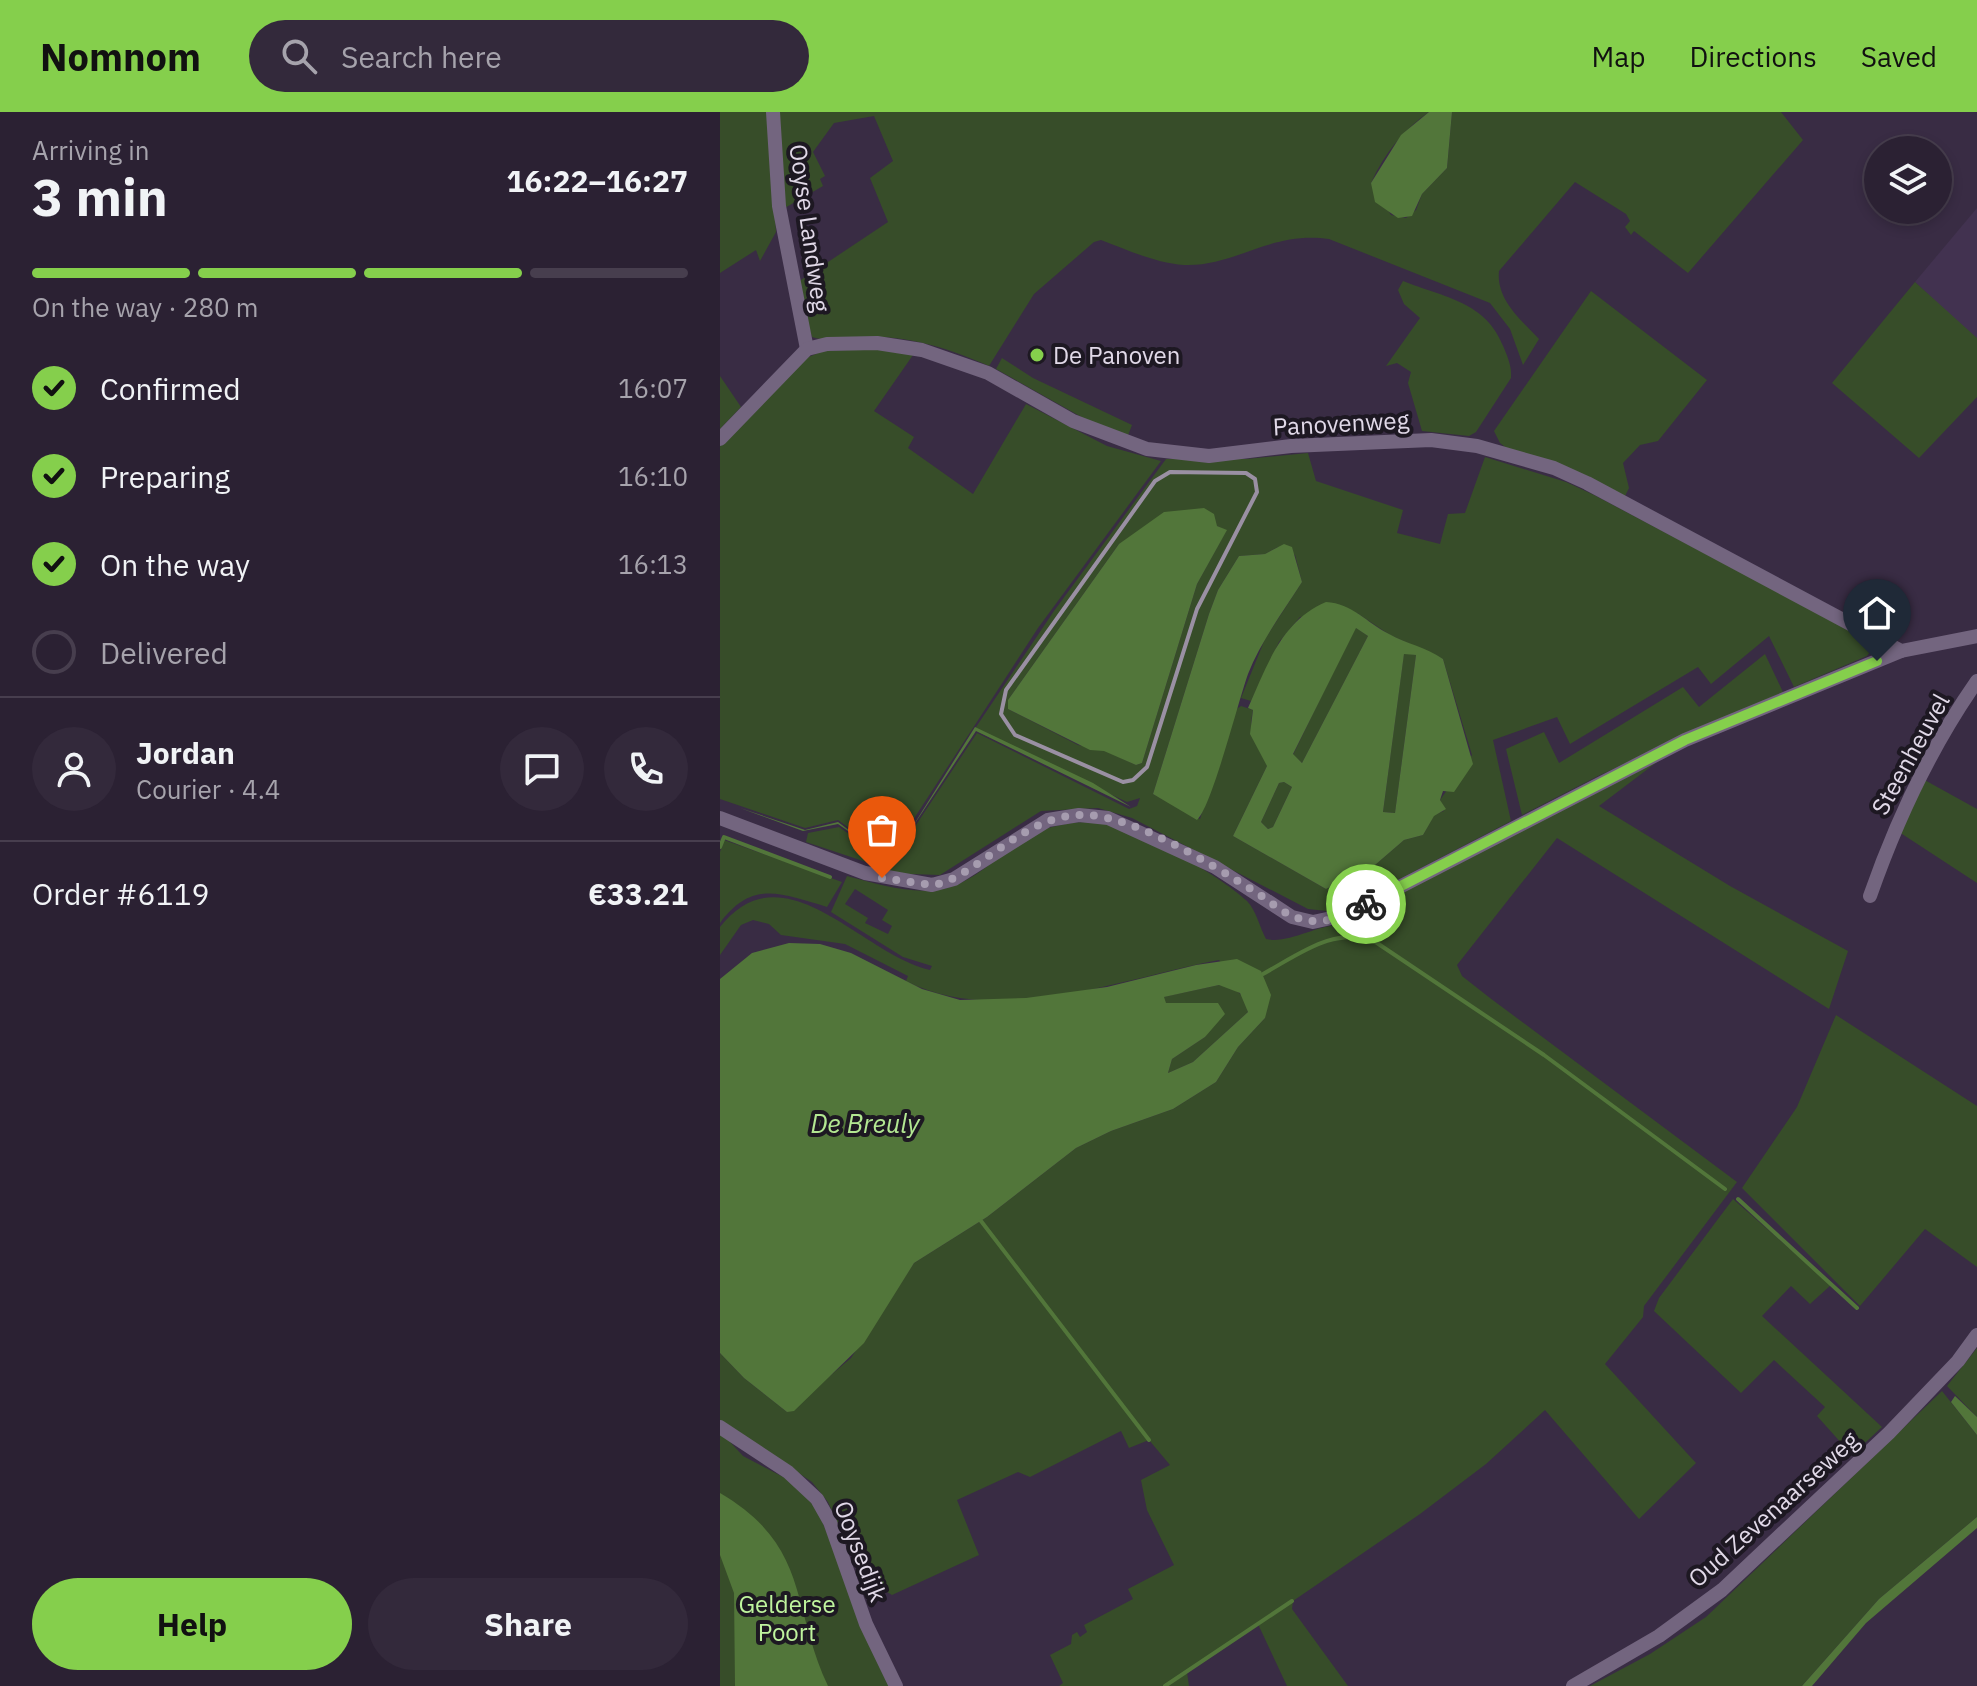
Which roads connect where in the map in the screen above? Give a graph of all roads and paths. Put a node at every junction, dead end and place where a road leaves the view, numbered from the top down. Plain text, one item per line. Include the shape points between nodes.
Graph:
1 (773, 112) edge
2 (807, 349) junction
3 (720, 439) edge
4 (1977, 636) edge
5 (1901, 651) junction
6 (1977, 681) edge
7 (720, 818) edge
8 (1870, 896) dead end
9 (1977, 1335) edge
10 (720, 1427) edge
11 (896, 1686) edge
12 (1573, 1686) edge

1 - 2 street, Ooyse Landweg via 779,206
2 - 3 street
2 - 5 street, Panovenweg via 877,343 922,350 988,373 1073,421 1147,449 1209,456 1291,446 1431,440 1515,455 1587,483
4 - 5 street
5 - 7 street via 1685,740 1327,921 1292,917 1215,867 1108,818 1048,820 954,879 932,885 865,873
6 - 8 street, Steenheuvel via 1919,774
9 - 12 street, Oud Zevenaarseweg via 1889,1433 1722,1590 1659,1636
10 - 11 street, Ooysedijk via 788,1472 817,1499

